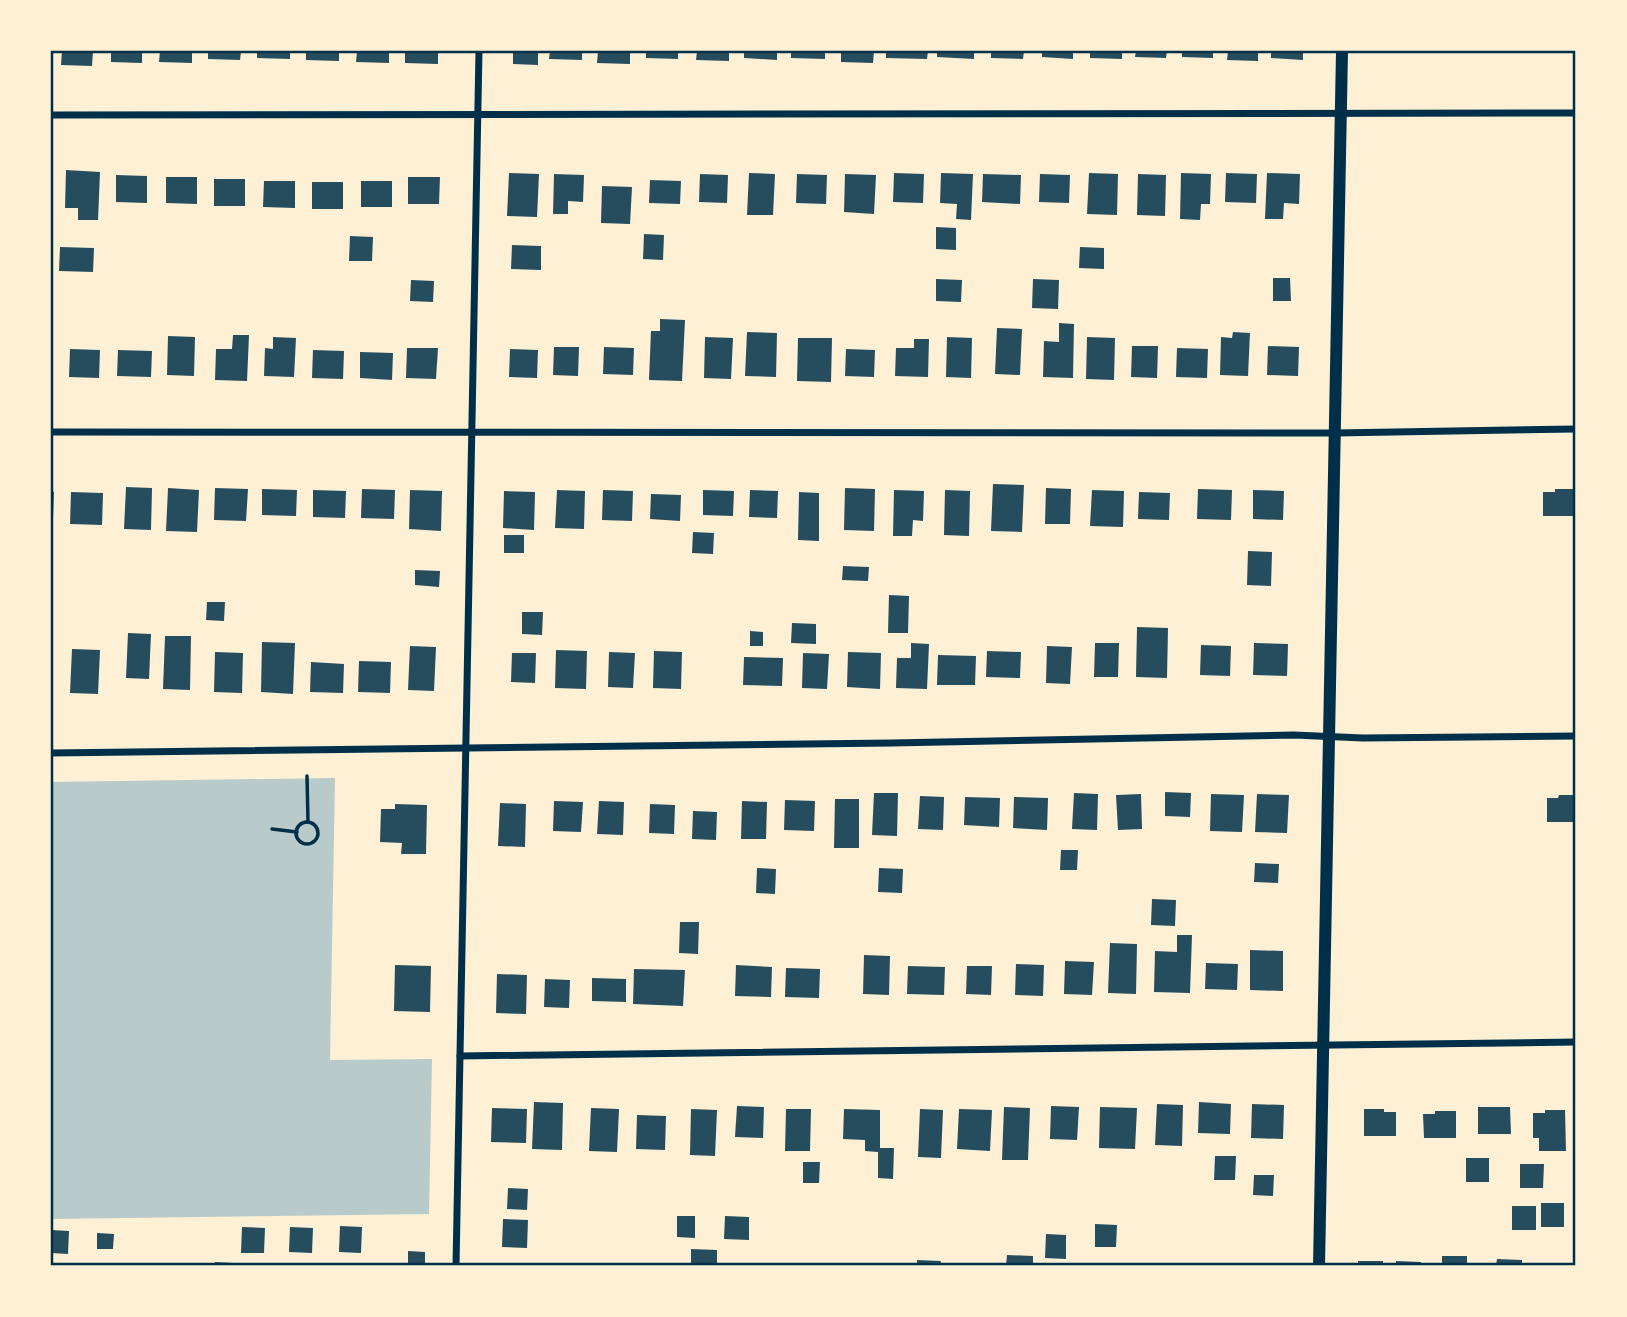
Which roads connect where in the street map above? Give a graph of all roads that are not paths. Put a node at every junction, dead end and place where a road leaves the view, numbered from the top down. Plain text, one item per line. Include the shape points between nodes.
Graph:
1 (479, 51) edge
2 (1342, 51) edge
3 (1576, 113) edge
4 (51, 115) edge
5 (478, 115) junction
6 (1341, 115) junction
7 (1576, 429) edge
8 (51, 432) edge
9 (471, 432) junction
10 (1335, 433) junction
11 (1576, 736) edge
12 (1331, 737) junction
13 (466, 747) junction
14 (51, 753) edge
15 (1576, 1042) edge
16 (1324, 1045) junction
17 (460, 1056) junction
18 (456, 1266) edge
19 (1320, 1266) edge

1 - 5 street
2 - 6 street
3 - 6 street
4 - 5 street
5 - 6 street
5 - 9 street
6 - 10 street
7 - 10 street
8 - 9 street
9 - 10 street
9 - 13 street
10 - 12 street
11 - 12 street
12 - 13 street
12 - 16 street
13 - 14 street
13 - 17 street
15 - 16 street
16 - 17 street
16 - 19 street
17 - 18 street

